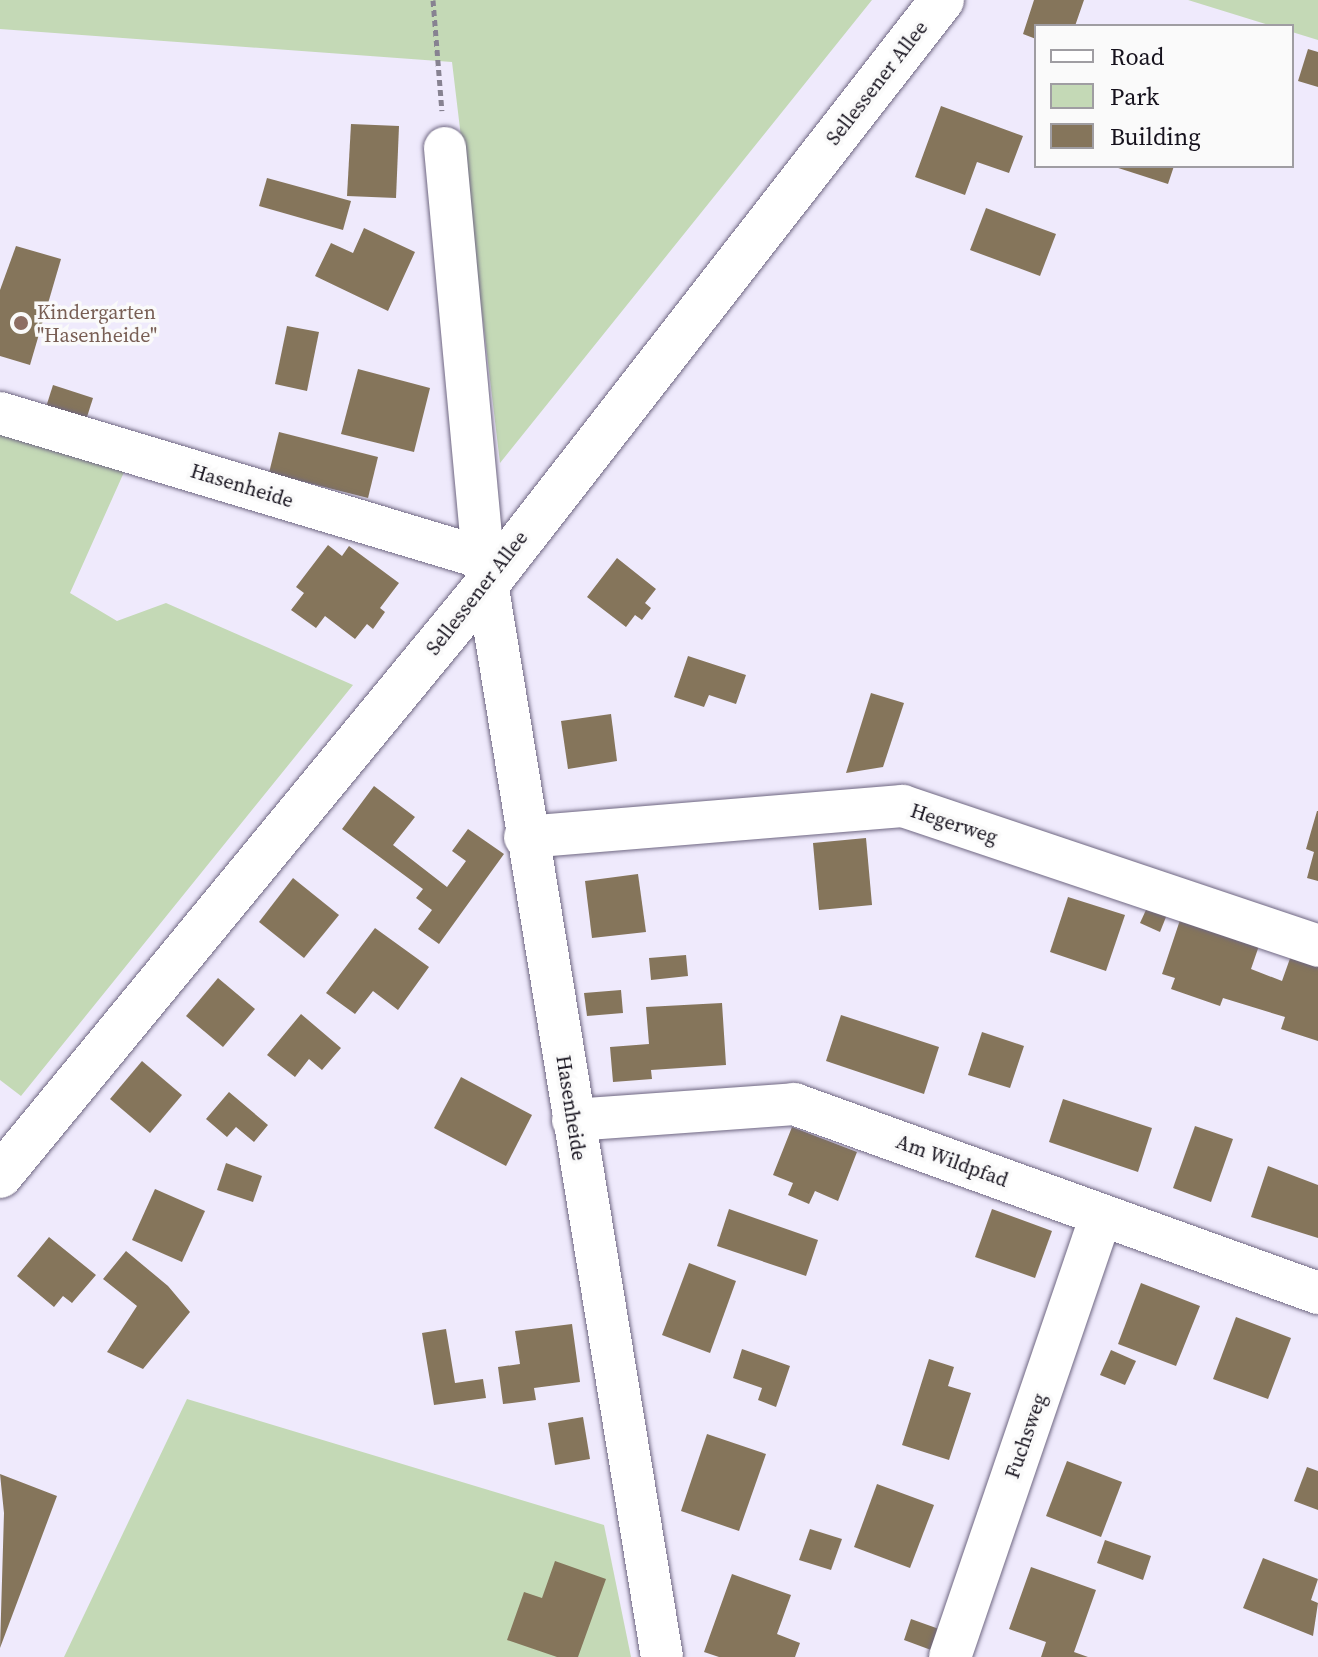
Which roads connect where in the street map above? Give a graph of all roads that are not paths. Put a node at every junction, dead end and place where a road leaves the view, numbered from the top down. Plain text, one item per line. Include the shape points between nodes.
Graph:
1 (942, 0) edge
2 (445, 148) road end
3 (0, 413) edge
4 (486, 571) junction
5 (525, 837) junction
6 (1318, 946) edge
7 (573, 1120) junction
8 (0, 1176) edge
9 (1101, 1215) junction
10 (1318, 1293) edge
11 (662, 1657) edge
12 (950, 1657) edge

1 - 4 main road, Sellessener Allee
2 - 4 street, Hasenheide
3 - 4 street, Hasenheide
4 - 5 street, Hasenheide
4 - 8 main road, Sellessener Allee
5 - 6 street, Hegerweg via 903,806
5 - 7 street, Hasenheide
7 - 9 street, Am Wildpfad via 794,1104
7 - 11 street, Hasenheide
9 - 10 street, Am Wildpfad
9 - 12 street, Fuchsweg

